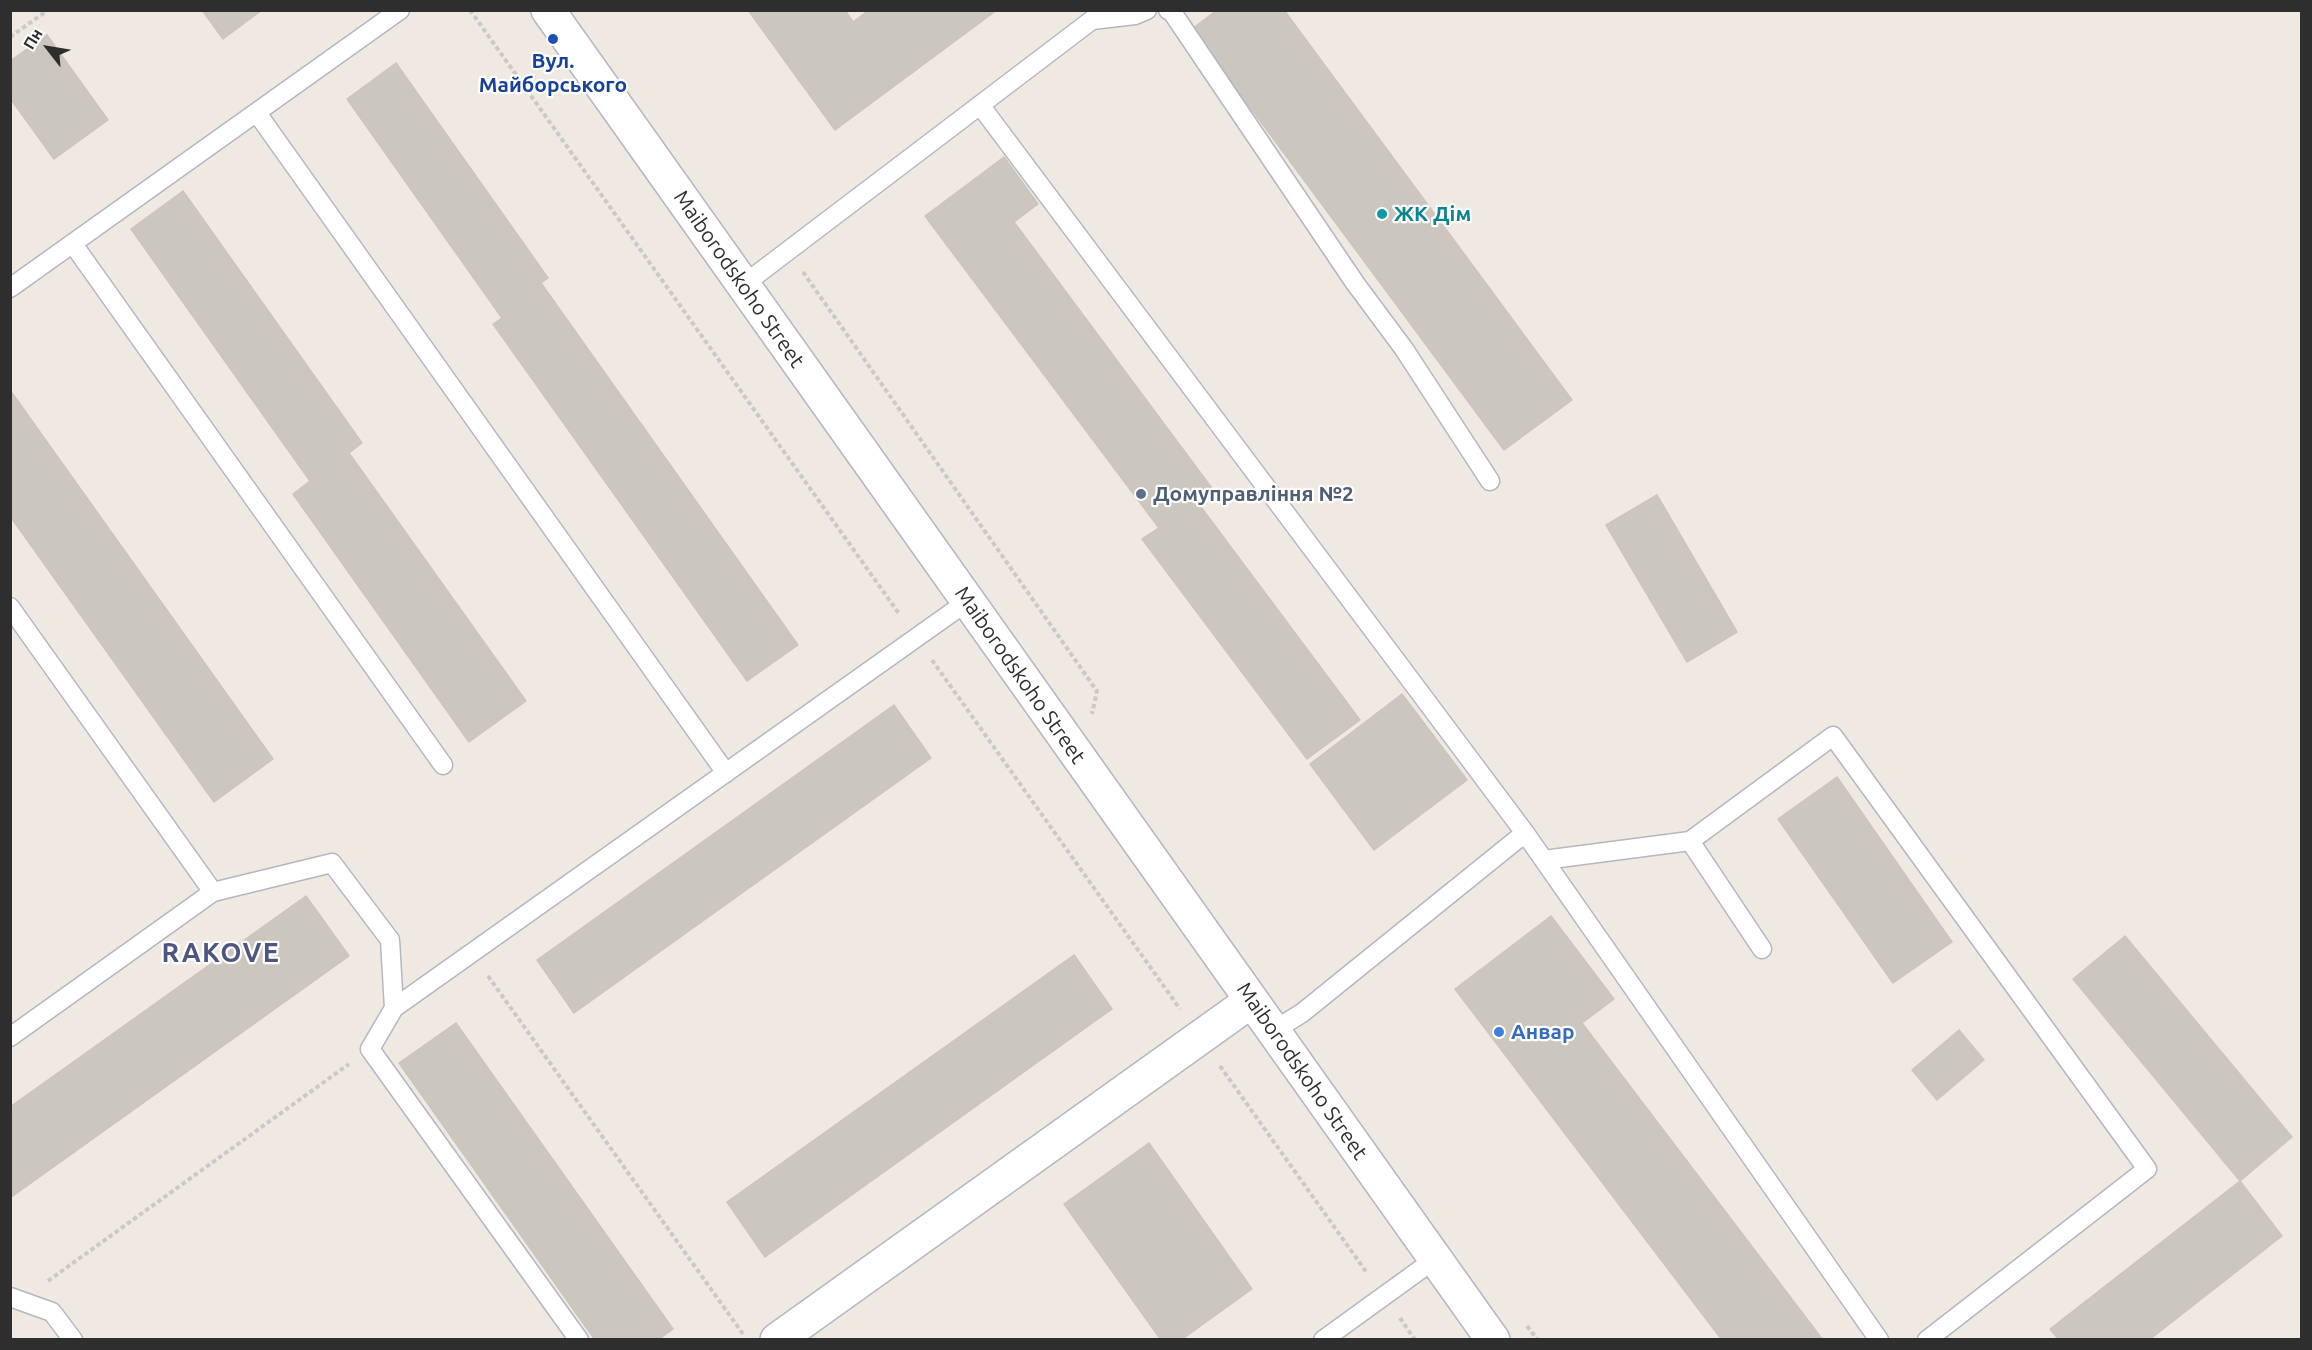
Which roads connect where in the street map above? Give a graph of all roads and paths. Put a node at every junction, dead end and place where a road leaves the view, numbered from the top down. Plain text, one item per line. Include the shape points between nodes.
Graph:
1 (48, 10) edge
2 (400, 10) edge
3 (470, 10) edge
4 (548, 10) edge
5 (1147, 10) edge
6 (1168, 10) edge
7 (10, 38) edge
8 (980, 105) junction
9 (257, 112) junction
10 (73, 244) junction
11 (788, 251) junction
12 (743, 285) junction
13 (10, 288) edge
14 (1490, 482) dead end
15 (968, 601) junction
16 (10, 607) edge
17 (916, 638) junction
18 (1089, 723) dead end
19 (443, 765) dead end
20 (726, 773) junction
21 (1525, 833) junction
22 (1690, 841) junction
23 (1544, 860) junction
24 (213, 892) junction
25 (1762, 949) dead end
26 (472, 953) junction
27 (1251, 1001) junction
28 (394, 1008) junction
29 (1273, 1031) junction
30 (10, 1036) edge
31 (1200, 1038) junction
32 (370, 1049) junction
33 (1435, 1259) junction
34 (1384, 1296) junction
35 (16, 1299) edge
36 (1523, 1320) dead end
37 (73, 1340) edge
38 (579, 1340) edge
39 (747, 1340) edge
40 (777, 1340) edge
41 (1323, 1340) edge
42 (1415, 1340) edge
43 (1492, 1340) edge
44 (1538, 1340) edge
45 (1879, 1340) edge
46 (1927, 1340) edge

1 - 7 path
2 - 9 lane
3 - 17 path
4 - 12 street, Maiborodskoho Street
5 - 8 lane via 1092,20
6 - 14 lane via 1404,349
8 - 11 lane
8 - 21 lane
9 - 10 lane
9 - 20 lane
10 - 13 lane
10 - 19 lane
11 - 12 lane
11 - 18 path via 1097,691
12 - 15 street, Maiborodskoho Street
15 - 17 lane
15 - 27 street, Maiborodskoho Street
16 - 24 lane
17 - 20 lane
17 - 31 path
20 - 26 lane
21 - 23 lane
21 - 29 lane via 1302,1013
22 - 23 lane
22 - 25 lane
22 - 46 lane via 1833,736 2147,1169
23 - 45 lane
24 - 28 lane via 332,863 390,940
24 - 30 lane
26 - 28 lane
26 - 39 path
27 - 29 street, Maiborodskoho Street
27 - 31 street
28 - 32 lane
29 - 33 street, Maiborodskoho Street
31 - 34 path
31 - 40 street
32 - 35 path
32 - 38 lane
33 - 34 lane
33 - 43 street, Maiborodskoho Street
34 - 41 lane
34 - 42 path
35 - 37 lane via 52,1312
36 - 44 path

